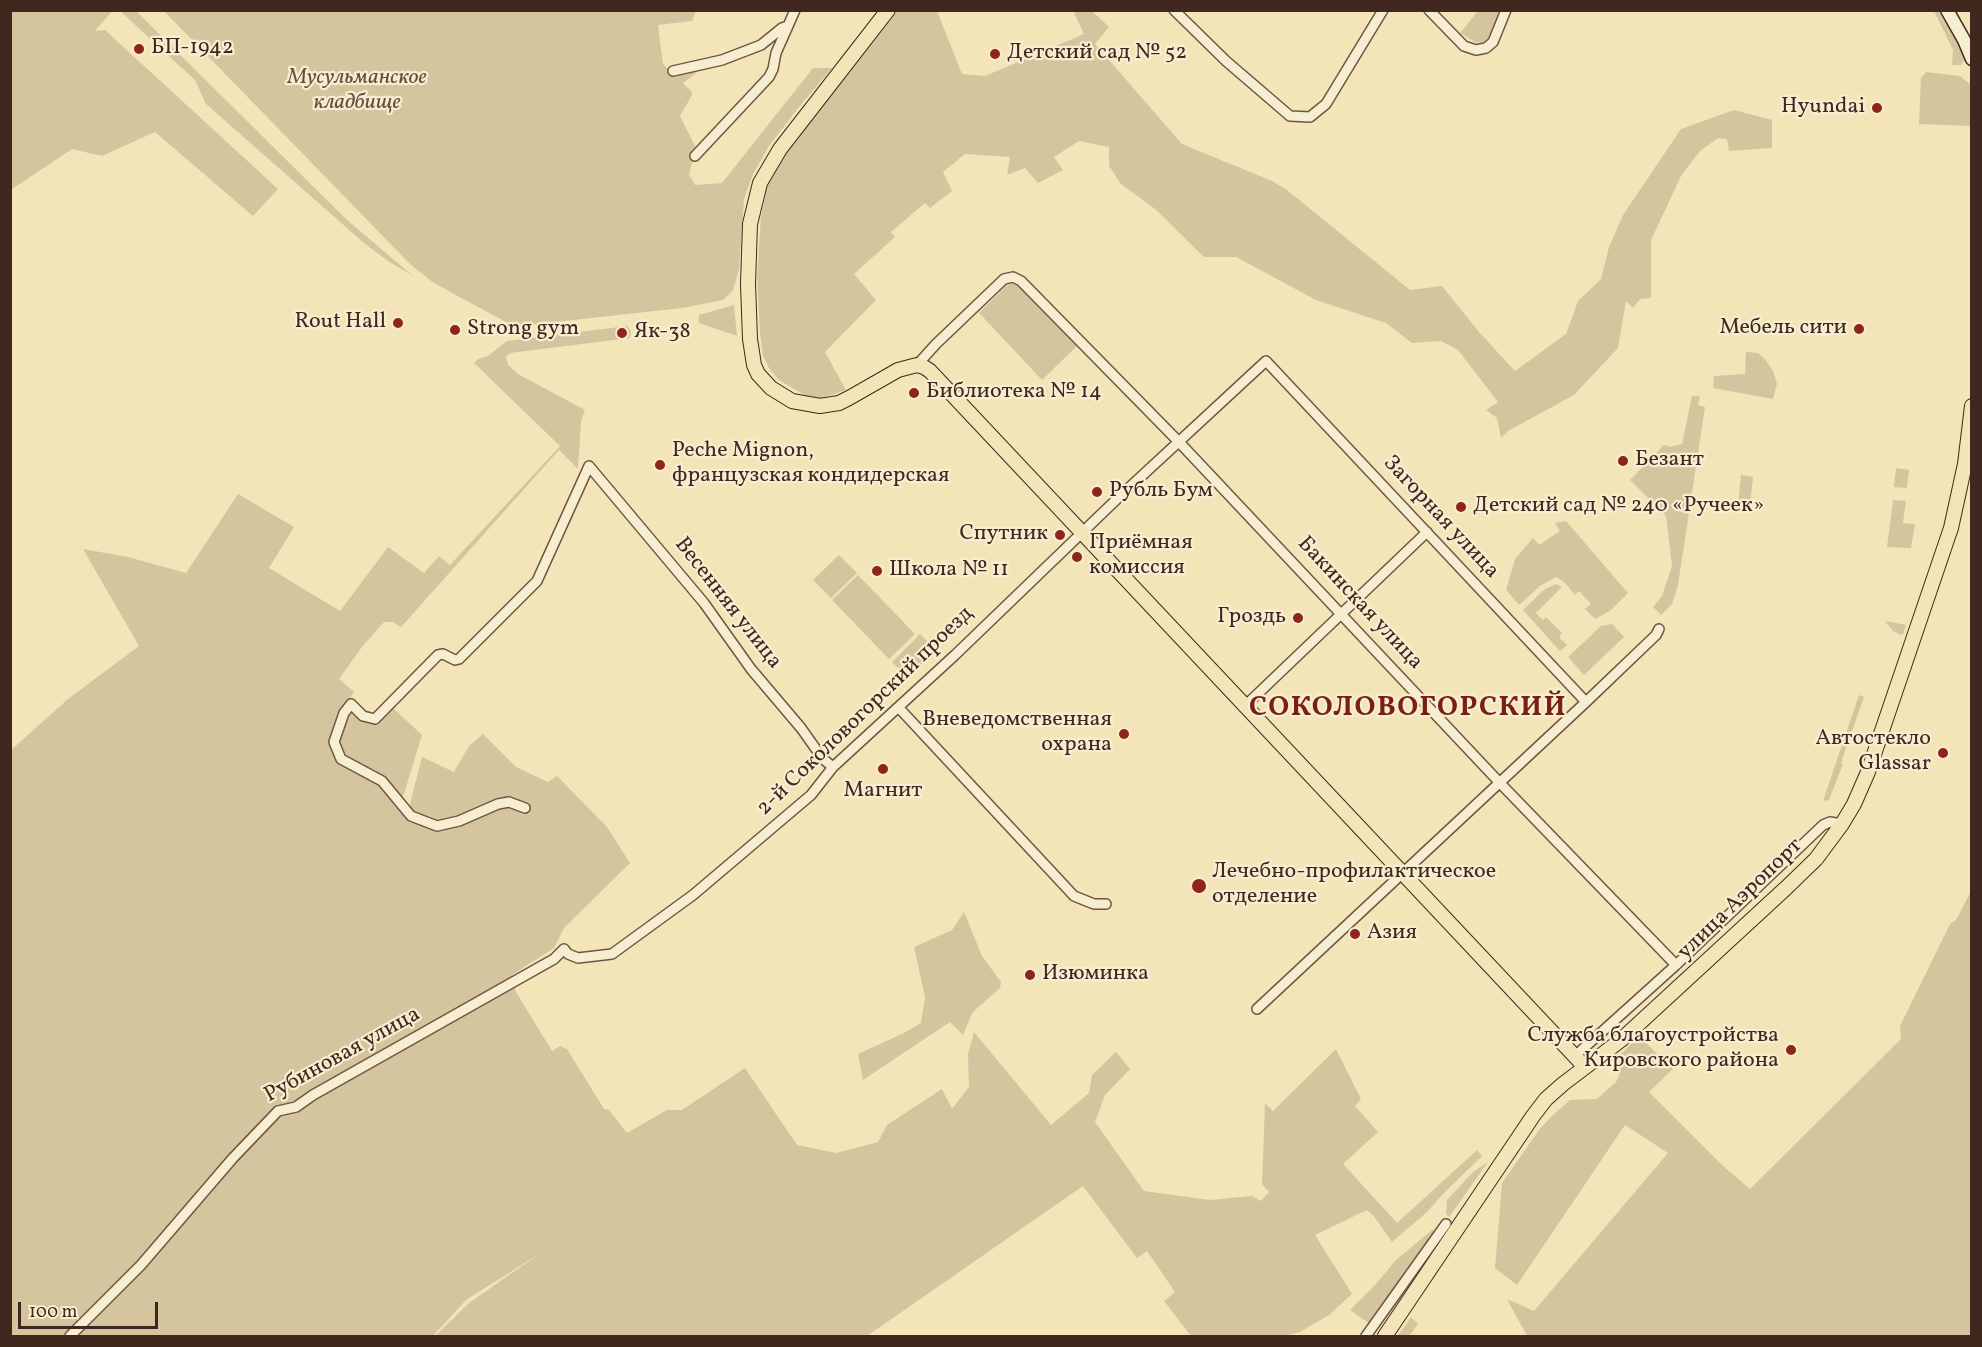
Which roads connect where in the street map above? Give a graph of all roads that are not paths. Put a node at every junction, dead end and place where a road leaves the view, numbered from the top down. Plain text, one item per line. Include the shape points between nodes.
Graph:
1 (795, 10) edge
2 (888, 10) edge
3 (1174, 10) edge
4 (1383, 10) edge
5 (1429, 10) edge
6 (1506, 10) edge
7 (1947, 10) edge
8 (788, 26) junction
9 (1971, 59) edge
10 (673, 71) dead end
11 (695, 156) dead end
12 (1266, 361) joint
13 (920, 366) junction
14 (1971, 406) edge
15 (1179, 442) junction
16 (1427, 532) junction
17 (1082, 533) junction
18 (1341, 614) junction
19 (1659, 629) dead end
20 (1586, 702) junction
21 (1246, 705) junction
22 (899, 708) junction
23 (833, 767) junction
24 (1499, 782) junction
25 (525, 808) dead end
26 (1842, 824) junction
27 (1403, 874) junction
28 (1106, 904) dead end
29 (564, 949) joint
30 (1676, 965) junction
31 (1257, 1009) dead end
32 (1575, 1056) junction
33 (1585, 1067) junction
34 (1446, 1224) dead end
35 (70, 1336) edge
36 (1366, 1336) edge
37 (1385, 1336) edge

1 - 8 street
2 - 13 main road via 780,148 759,183 750,224 750,339 754,365 771,388 792,401 819,406 839,403 898,370
3 - 4 street via 1290,116 1310,117 1326,104
5 - 6 street via 1464,46 1476,50 1493,42
7 - 9 main road
8 - 10 street via 761,45 722,60
8 - 11 street via 769,77
12 - 15 street, 2-й Соколовогорский проезд
12 - 16 street, Загорная улица
13 - 15 street, Бакинская улица via 936,344 1004,279 1013,277
13 - 17 main road via 930,370
14 - 26 main road, улица Аэропорт via 1965,464 1951,528 1868,772
15 - 17 street, 2-й Соколовогорский проезд
15 - 18 street, Бакинская улица
16 - 18 street
16 - 20 street, Загорная улица
17 - 21 main road
17 - 22 street, 2-й Соколовогорский проезд
18 - 21 street
18 - 24 street, Бакинская улица
19 - 20 street
20 - 24 street
21 - 27 main road
22 - 23 street, 2-й Соколовогорский проезд
22 - 28 street via 1074,896
23 - 25 street, Весенняя улица via 751,669 704,603 588,466 537,581 459,658 438,655 375,719 363,716 351,704 344,712 334,742 341,759 382,781 411,816 437,826 498,804 509,802
23 - 29 street, 2-й Соколовогорский проезд via 811,795 775,827 693,895 612,954 578,958
24 - 27 street
24 - 30 street, Бакинская улица
26 - 30 street via 1823,825
26 - 33 main road, улица Аэропорт via 1816,859 1786,888 1621,1040
27 - 31 street
27 - 32 main road
29 - 35 street, Рубиновая улица via 296,1107 278,1111 141,1265
30 - 32 street
32 - 33 main road
33 - 37 main road, улица Аэропорт via 1546,1099 1533,1116
34 - 36 street

